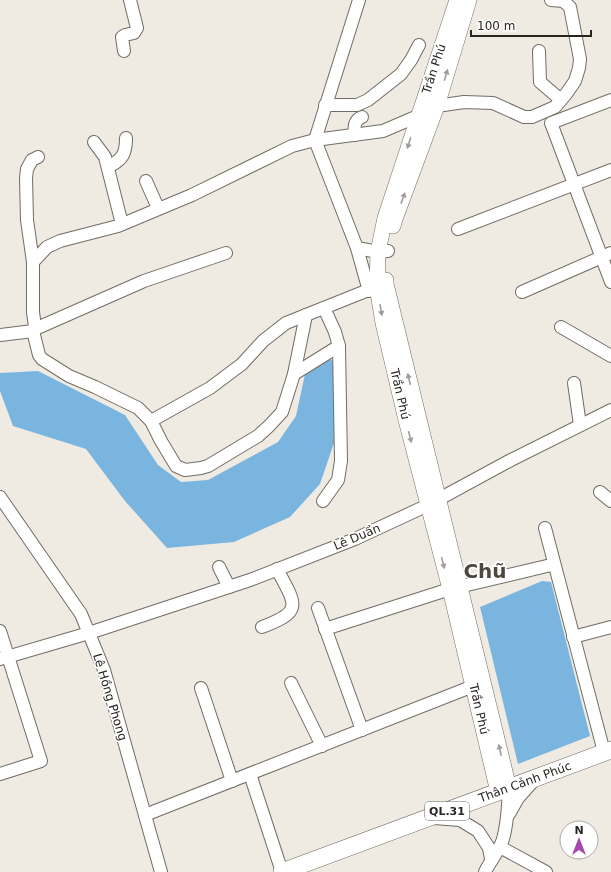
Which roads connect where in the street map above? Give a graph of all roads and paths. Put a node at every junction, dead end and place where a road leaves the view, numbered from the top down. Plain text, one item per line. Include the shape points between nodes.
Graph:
1 (130, 0) edge
2 (359, 0) edge
3 (457, 0) edge
4 (469, 0) edge
5 (551, 0) edge
6 (558, 0) edge
7 (419, 45) dead end
8 (124, 51) dead end
9 (539, 51) dead end
10 (561, 100) junction
11 (611, 100) edge
12 (326, 105) junction
13 (437, 106) junction
14 (418, 116) junction
15 (362, 117) dead end
16 (355, 135) junction
17 (126, 138) dead end
18 (314, 140) junction
19 (94, 142) dead end
20 (38, 157) dead end
21 (110, 166) junction
22 (611, 170) edge
23 (146, 181) dead end
24 (574, 184) junction
25 (158, 208) junction
26 (122, 224) junction
27 (458, 229) dead end
28 (357, 248) junction
29 (383, 252) junction
30 (226, 253) dead end
31 (606, 255) edge
32 (33, 262) junction
33 (611, 282) edge
34 (377, 287) junction
35 (522, 292) dead end
36 (324, 308) junction
37 (306, 315) junction
38 (561, 327) dead end
39 (34, 330) junction
40 (0, 335) edge
41 (339, 346) junction
42 (611, 356) edge
43 (294, 374) junction
44 (574, 383) dead end
45 (611, 410) edge
46 (151, 421) junction
47 (580, 426) junction
48 (600, 492) dead end
49 (0, 498) edge
50 (324, 501) dead end
51 (611, 501) edge
52 (433, 503) junction
53 (545, 528) dead end
54 (551, 565) dead end
55 (219, 567) dead end
56 (277, 569) junction
57 (229, 587) junction
58 (455, 588) junction
59 (318, 608) dead end
60 (262, 627) dead end
61 (611, 627) edge
62 (325, 629) junction
63 (0, 631) edge
64 (89, 633) junction
65 (573, 637) junction
66 (4, 657) edge
67 (291, 683) dead end
68 (479, 684) junction
69 (201, 688) dead end
70 (362, 730) junction
71 (322, 746) junction
72 (608, 751) edge
73 (0, 774) edge
74 (250, 774) junction
75 (537, 777) junction
76 (232, 781) junction
77 (504, 790) junction
78 (145, 815) junction
79 (507, 816) junction
80 (428, 818) junction
81 (500, 847) junction
82 (492, 859) junction
83 (160, 872) edge
84 (282, 872) edge
85 (485, 872) edge
86 (546, 872) edge

1 - 8 street via 137,28 134,33 122,37
2 - 12 street
3 - 14 main road, Trần Phú
13 -> 4 main road, Trần Phú
5 - 6 street
6 - 10 street via 570,7 580,59 575,81
7 - 12 street via 401,74 368,100 357,105
9 - 10 street via 540,82
10 - 13 street via 555,107 532,117 521,116 493,103 464,102
11 - 24 street via 551,123
12 - 18 street
29 -> 13 main road, Trần Phú
14 - 16 street via 383,131
14 -> 29 main road, Trần Phú via 384,218
15 - 16 street via 354,124
16 - 18 street
17 - 21 street via 122,157
18 - 25 street via 292,146 198,192
18 - 28 street, Trần Phú
19 - 21 street
20 - 32 street via 32,160 26,178 27,220
21 - 26 street
22 - 24 street
23 - 25 street
24 - 27 street
24 - 31 street
25 - 26 street
26 - 32 street via 60,241 47,247
28 - 29 street
28 - 34 street, Trần Phú
29 - 34 main road, Trần Phú
30 - 39 street via 144,281
31 - 33 street
31 - 35 street
32 - 39 street
34 - 36 street
34 - 52 main road, Trần Phú via 383,323
36 - 37 street
36 - 41 street
37 - 43 street
37 - 46 street via 286,323 272,333 242,364 210,388
38 - 42 street
39 - 40 street
39 - 46 street via 39,355 46,362 69,376 138,408
41 - 43 street
41 - 50 street via 341,468 335,485
43 - 46 street via 282,412 269,426 247,443 208,466 186,470 176,466
44 - 47 street
45 - 47 street, Lê Duẩn
47 - 52 street, Lê Duẩn
48 - 51 street
49 - 64 street, Lê Hồng Phong via 81,614
52 - 56 street, Lê Duẩn via 355,539
52 - 58 main road, Trần Phú
53 - 65 street
54 - 58 street
55 - 57 street
56 - 57 street, Lê Duẩn
56 - 60 street via 293,604 283,618
57 - 64 street, Lê Duẩn
58 - 62 street
58 - 68 main road, Trần Phú
59 - 62 street
61 - 65 street
62 - 70 street
63 - 66 street
64 - 66 street, Lê Duẩn
64 - 78 street, Lê Hồng Phong via 104,670
65 - 72 street
66 - 73 street via 41,761
67 - 71 street
68 - 70 street
68 - 77 main road, Trần Phú
69 - 76 street
70 - 71 street
71 - 74 street
72 - 75 highway, Thân Cảnh Phúc / QL.31
74 - 76 street
74 - 84 street
75 - 77 highway, Thân Cảnh Phúc / QL.31
75 - 79 street via 518,798
76 - 78 street
77 - 79 street
77 - 80 highway, Thân Cảnh Phúc / QL.31
78 - 83 street, Lê Hồng Phong
79 - 81 street
80 - 82 street via 460,820 478,832 489,848
80 - 84 highway, Thân Cảnh Phúc / QL.31
81 - 82 street
81 - 86 street
82 - 85 street

